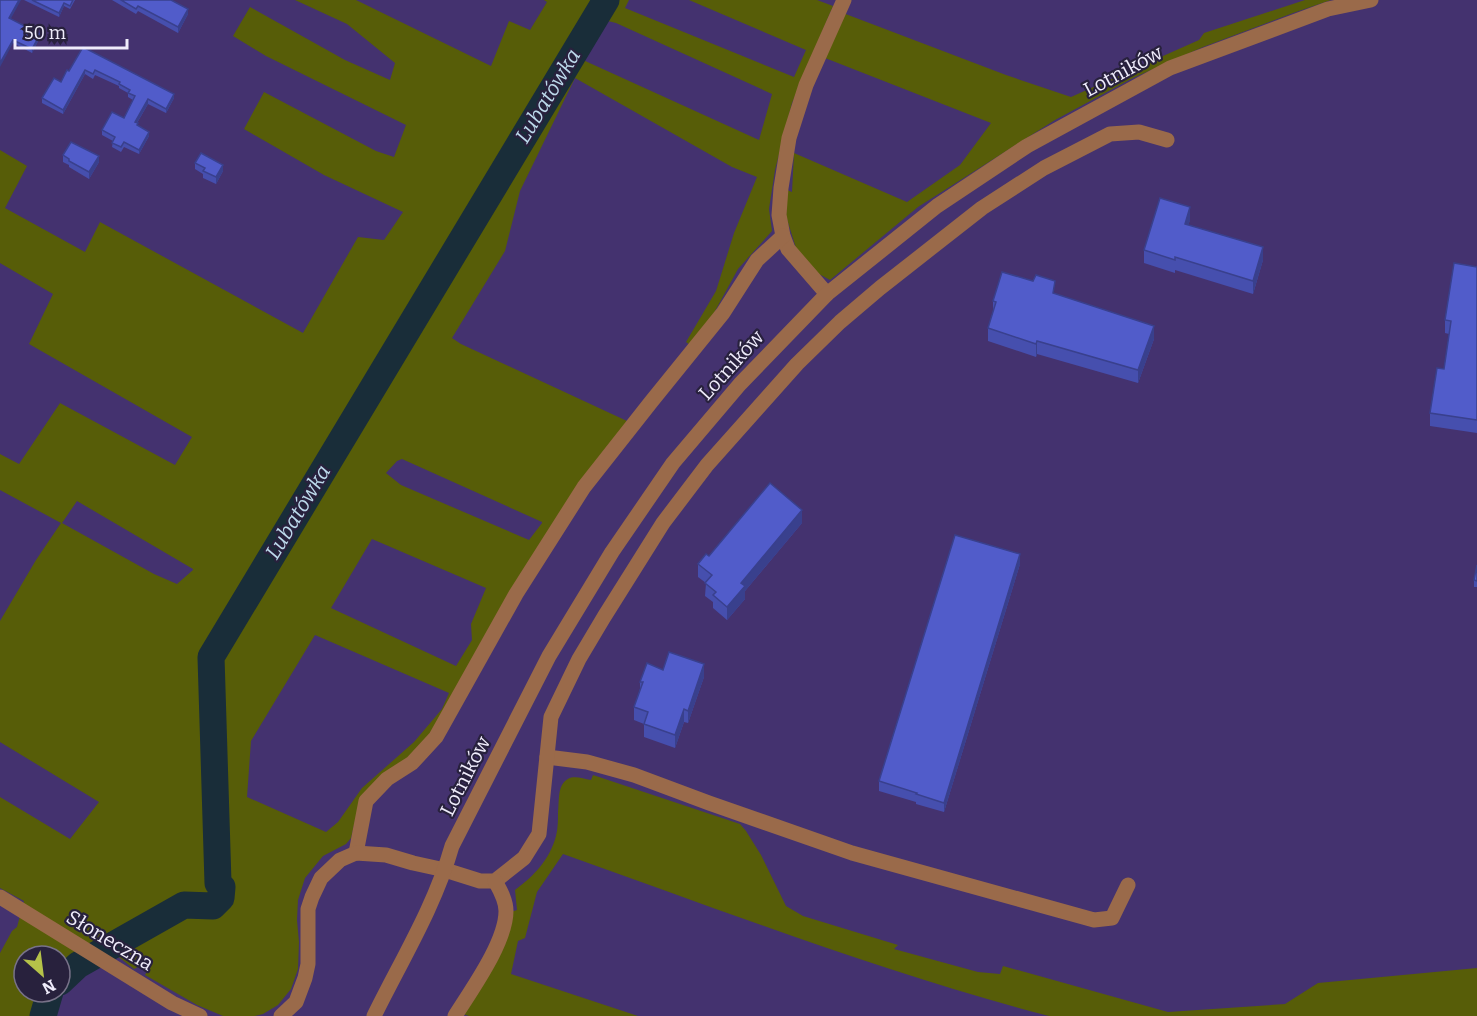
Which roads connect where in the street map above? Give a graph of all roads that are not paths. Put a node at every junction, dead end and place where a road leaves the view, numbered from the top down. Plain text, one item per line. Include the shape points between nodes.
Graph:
1 (844, 0) edge
2 (1371, 0) edge
3 (1167, 140) dead end
4 (783, 236) junction
5 (827, 294) junction
6 (547, 756) junction
7 (356, 853) junction
8 (445, 870) junction
9 (495, 881) junction
10 (1128, 885) dead end
11 (0, 897) edge
12 (200, 1016) edge
13 (281, 1016) edge
14 (374, 1016) edge
15 (455, 1016) edge

1 - 4 street via 806,85 789,138 779,215
2 - 5 street, Lotników via 1328,9 1170,68 1026,146 937,206
3 - 6 street via 1138,132 1110,134 1044,168 982,208 880,288 797,364 707,465 654,536 579,659 550,717
4 - 5 street via 788,249
4 - 7 street via 757,260 723,313 584,487 516,594 436,737 366,801
5 - 8 street, Lotników via 740,384 674,463 612,552 549,656 452,846
6 - 9 street via 539,834 524,858
6 - 10 street via 634,775 852,856 1094,920 1112,918
7 - 8 street via 386,855
7 - 13 street via 340,860 321,878 312,897 305,978 296,1002
8 - 9 street
8 - 14 street, Lotników
9 - 15 street via 504,898 505,925 498,945
11 - 12 street, Słoneczna via 172,1003

